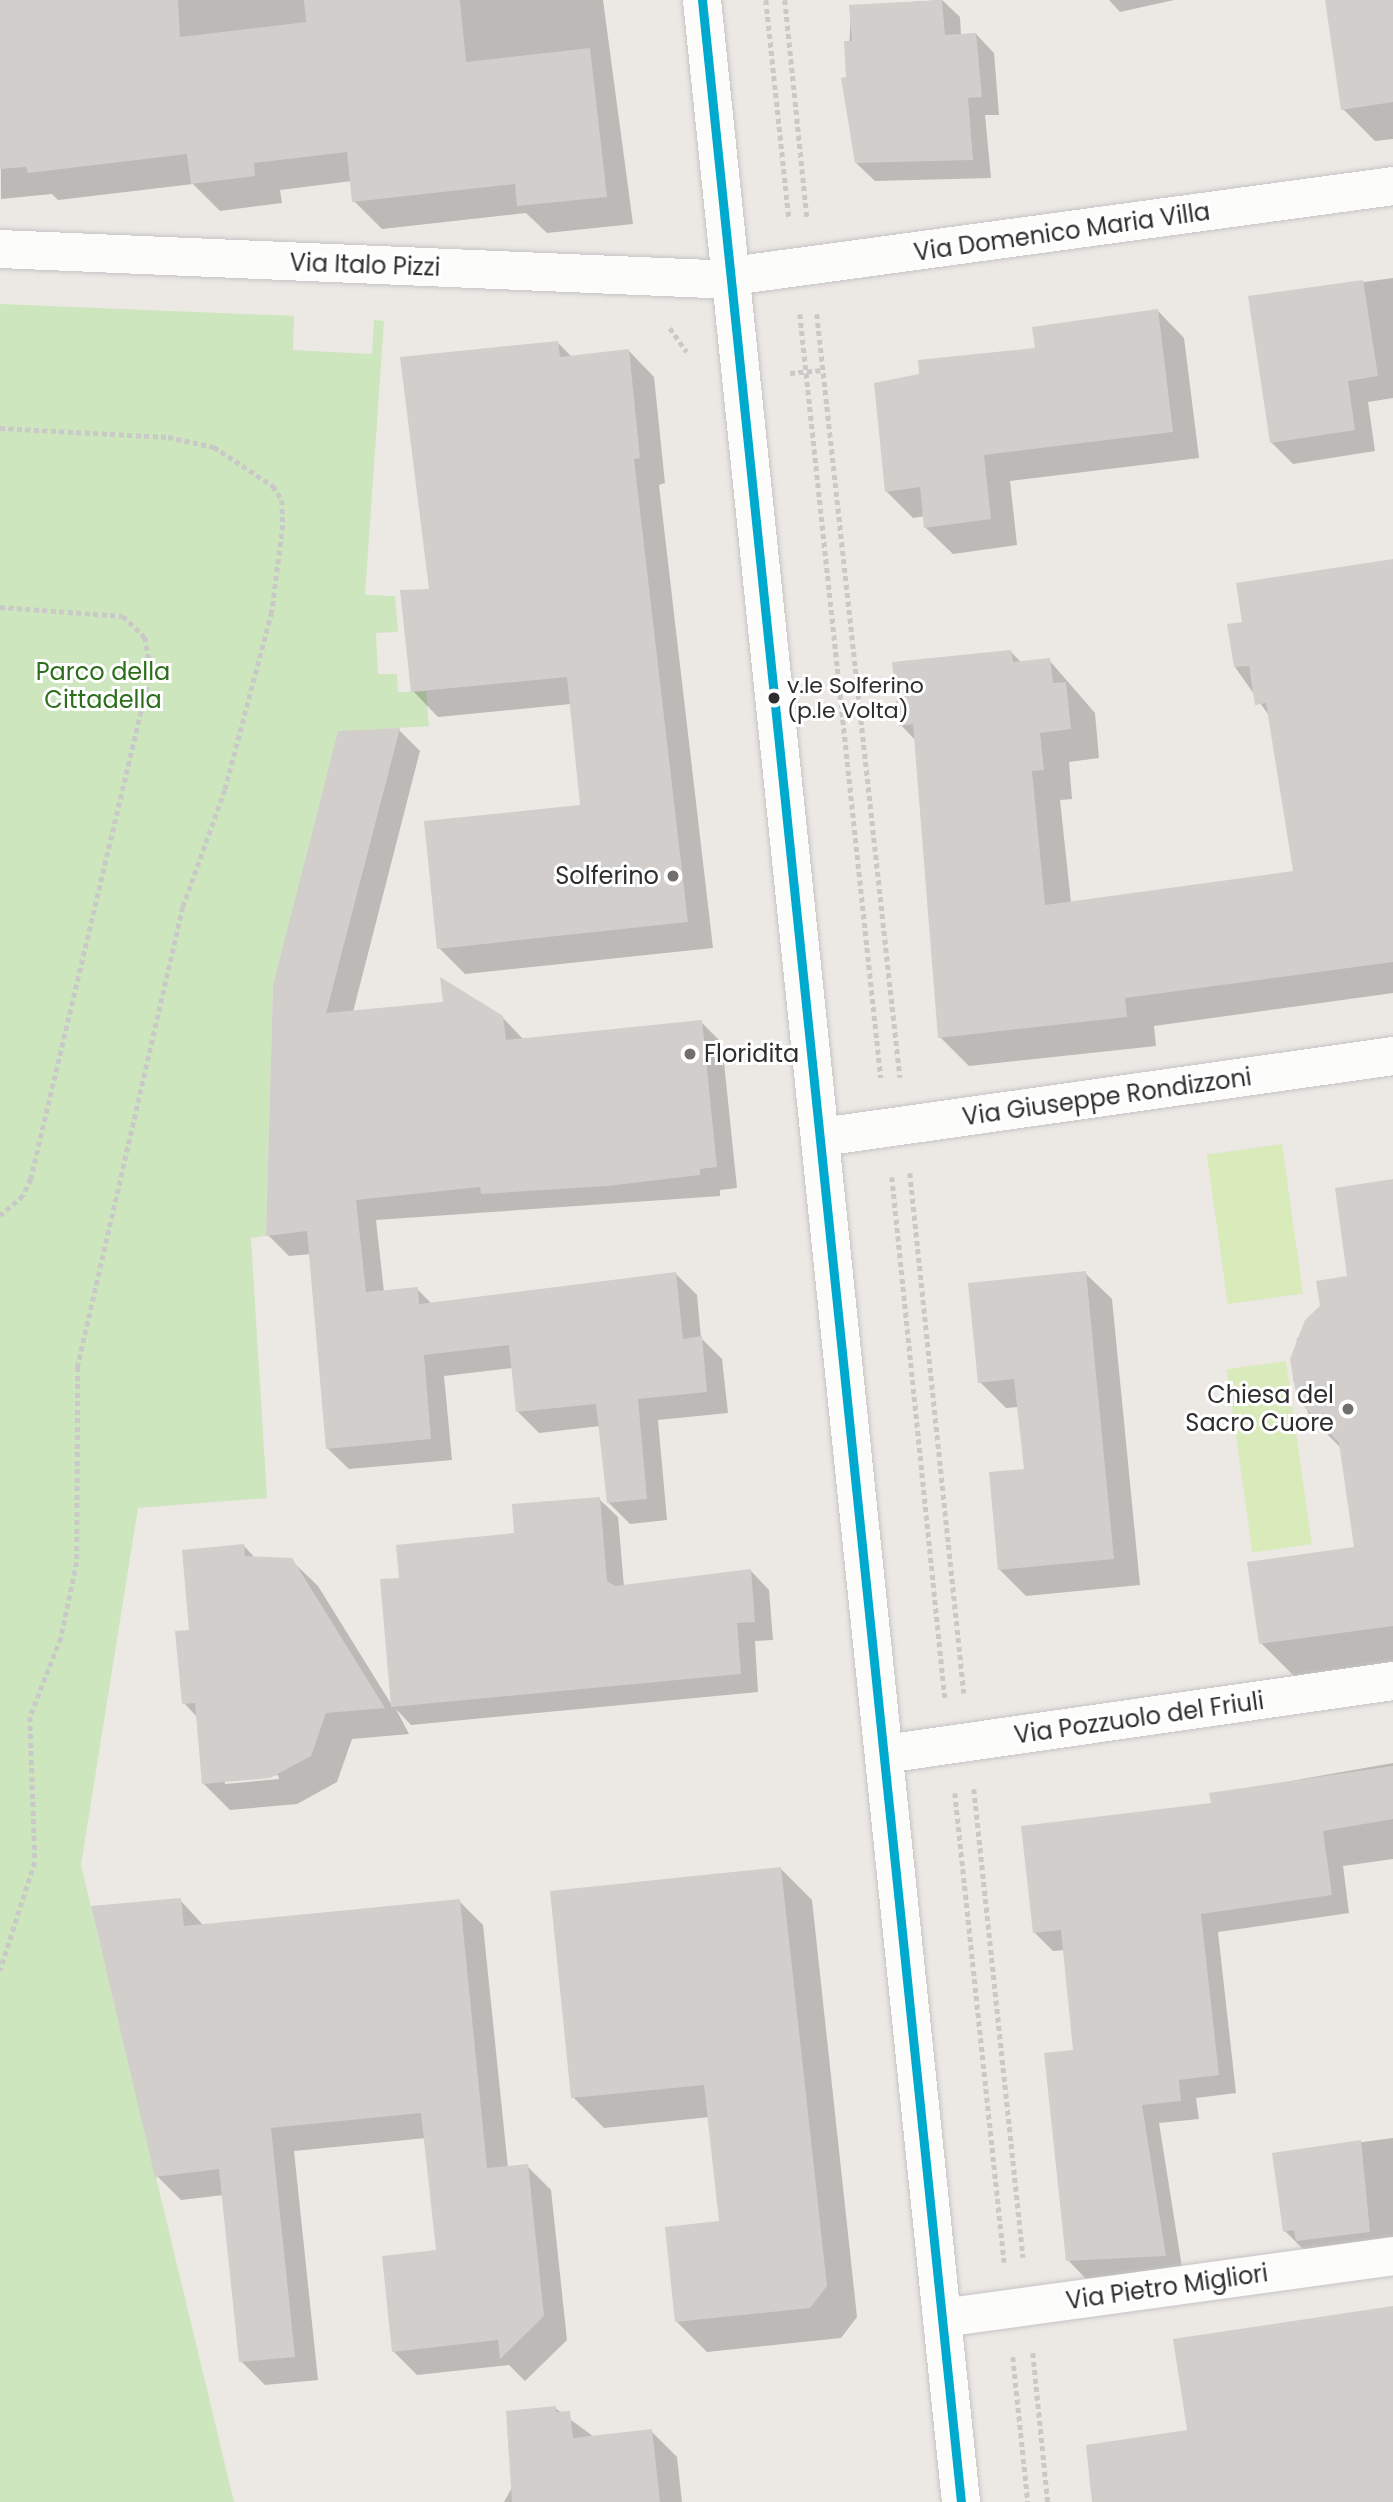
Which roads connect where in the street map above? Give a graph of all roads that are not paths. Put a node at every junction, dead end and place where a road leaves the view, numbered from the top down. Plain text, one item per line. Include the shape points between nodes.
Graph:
1 (702, 0) edge
2 (1393, 186) edge
3 (0, 249) edge
4 (731, 278) junction
5 (1393, 1056) edge
6 (822, 1137) junction
7 (1393, 1681) edge
8 (885, 1754) junction
9 (1393, 2256) edge
10 (942, 2318) junction
11 (961, 2502) edge

1 - 4 street
2 - 4 street, Via Domenico Maria Villa
3 - 4 street, Via Italo Pizzi
4 - 6 street
5 - 6 street, Via Giuseppe Rondizzoni
6 - 8 street
7 - 8 street, Via Pozzuolo del Friuli
8 - 10 street
9 - 10 street, Via Pietro Migliori
10 - 11 street

